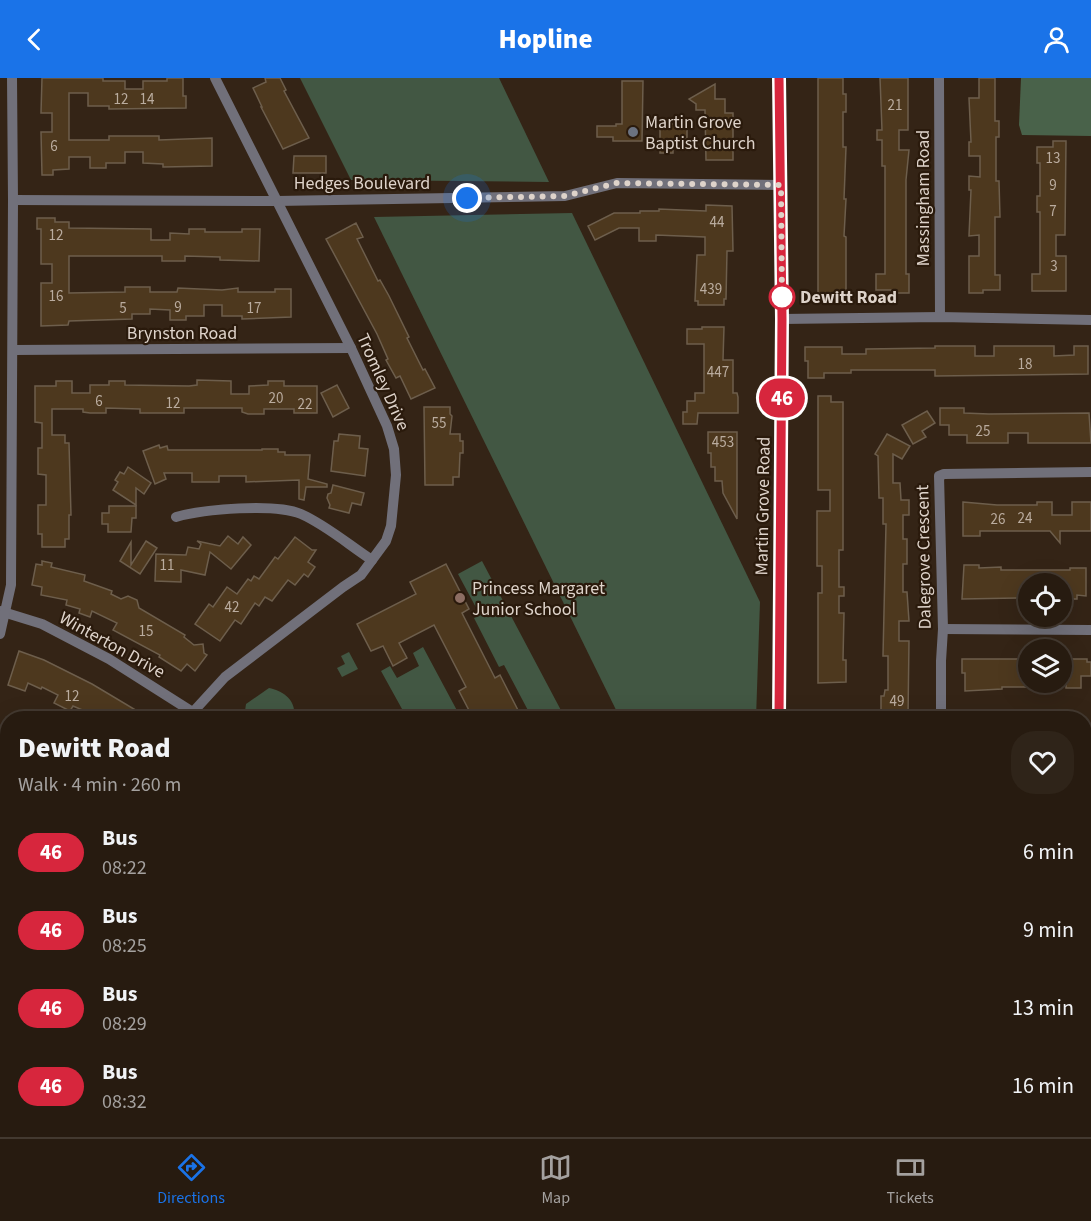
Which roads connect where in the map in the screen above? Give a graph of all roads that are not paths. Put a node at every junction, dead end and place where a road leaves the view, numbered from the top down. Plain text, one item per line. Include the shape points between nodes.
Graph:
1 (12, 78) edge
2 (214, 78) edge
3 (779, 78) edge
4 (939, 78) edge
5 (781, 185) junction
6 (14, 200) junction
7 (277, 201) junction
8 (940, 317) junction
9 (782, 319) junction
10 (1091, 320) edge
11 (351, 348) junction
12 (13, 350) junction
13 (1091, 472) edge
14 (176, 517) dead end
15 (372, 560) junction
16 (3, 611) edge
17 (943, 629) junction
18 (1091, 630) edge
19 (0, 634) edge
20 (192, 711) edge
21 (201, 711) edge
22 (779, 711) edge
23 (941, 711) edge

1 - 6 street
2 - 7 street, Tromley Drive
3 - 5 main road, Martin Grove Road
4 - 8 street, Massingham Road
5 - 7 street, Hedges Boulevard via 617,183 565,196
5 - 9 main road, Martin Grove Road
6 - 7 street, Hedges Boulevard
6 - 12 street
7 - 11 street, Tromley Drive
8 - 9 street
8 - 10 street
9 - 22 main road, Martin Grove Road
11 - 12 street, Brynston Road
11 - 15 street, Tromley Drive via 387,426 395,460 391,526
12 - 16 street via 11,585
13 - 17 street, Dalegrove Crescent via 939,476
14 - 15 street via 194,512 254,509 300,513
15 - 21 street, Tromley Drive via 361,575 225,677
16 - 19 street
16 - 20 street, Winterton Drive via 42,624 109,659
17 - 18 street
17 - 23 street, Dalegrove Crescent

